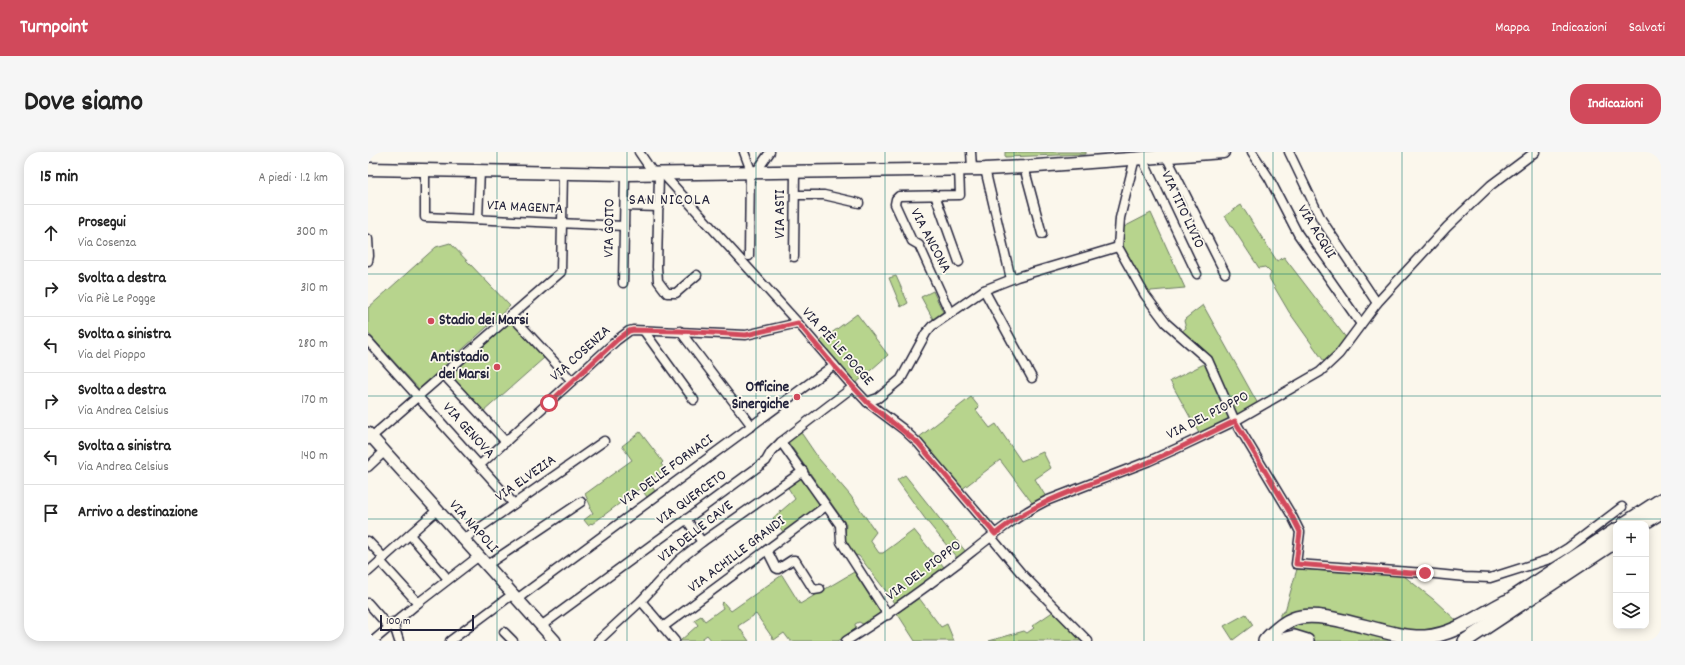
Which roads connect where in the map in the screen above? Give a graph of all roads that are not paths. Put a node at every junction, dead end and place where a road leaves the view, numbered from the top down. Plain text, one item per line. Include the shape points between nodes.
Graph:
1 (639, 152) edge
2 (744, 152) edge
3 (770, 152) edge
4 (971, 152) edge
5 (1216, 152) edge
6 (1223, 152) edge
7 (1252, 152) edge
8 (1289, 152) edge
9 (1535, 152) edge
10 (1166, 154) edge
11 (1138, 158) junction
12 (1024, 167) junction
13 (965, 168) junction
14 (368, 169) edge
15 (426, 169) junction
16 (985, 169) junction
17 (480, 170) junction
18 (795, 171) junction
19 (753, 172) junction
20 (564, 173) junction
21 (625, 174) junction
22 (658, 174) junction
23 (795, 195) junction
24 (934, 195) junction
25 (858, 203) dead end
26 (624, 206) junction
27 (658, 207) junction
28 (478, 219) junction
29 (562, 224) junction
30 (624, 226) junction
31 (1042, 234) dead end
32 (368, 239) edge
33 (1118, 247) junction
34 (749, 256) dead end
35 (794, 257) dead end
36 (368, 261) edge
37 (959, 262) dead end
38 (1225, 273) dead end
39 (1196, 274) dead end
40 (697, 275) dead end
41 (1012, 278) junction
42 (623, 283) dead end
43 (984, 290) junction
44 (1377, 303) junction
45 (950, 313) junction
46 (511, 315) junction
47 (798, 323) junction
48 (1361, 324) junction
49 (644, 331) junction
50 (680, 331) junction
51 (368, 341) edge
52 (834, 366) junction
53 (443, 374) junction
54 (1032, 378) dead end
55 (572, 381) junction
56 (853, 387) junction
57 (417, 396) junction
58 (694, 400) dead end
59 (867, 402) junction
60 (1235, 421) junction
61 (752, 426) junction
62 (369, 436) edge
63 (506, 442) junction
64 (604, 442) dead end
65 (781, 442) junction
66 (384, 452) junction
67 (480, 465) junction
68 (368, 467) edge
69 (803, 471) junction
70 (1661, 500) edge
71 (581, 502) dead end
72 (514, 504) junction
73 (826, 506) junction
74 (1622, 507) dead end
75 (437, 510) junction
76 (1661, 512) edge
77 (686, 519) junction
78 (1629, 521) edge
79 (1647, 521) edge
80 (1613, 532) edge
81 (410, 535) junction
82 (993, 536) junction
83 (464, 539) junction
84 (368, 541) edge
85 (702, 542) junction
86 (1613, 543) edge
87 (767, 550) junction
88 (479, 556) junction
89 (382, 560) junction
90 (487, 565) junction
91 (368, 572) edge
92 (448, 579) junction
93 (820, 589) dead end
94 (515, 597) junction
95 (641, 601) junction
96 (418, 602) junction
97 (368, 603) edge
98 (1505, 608) junction
99 (888, 615) junction
100 (391, 624) junction
101 (541, 626) junction
102 (663, 627) junction
103 (504, 632) dead end
104 (855, 638) edge
105 (453, 640) edge
106 (373, 641) edge
107 (399, 641) edge
108 (513, 641) edge
109 (555, 641) edge
110 (598, 641) edge
111 (675, 641) edge
112 (846, 641) edge
113 (1088, 641) edge
114 (1265, 641) edge
115 (1278, 641) edge
116 (1307, 641) edge
117 (1447, 641) edge
118 (1465, 641) edge
119 (1478, 641) edge

1 - 22 street, VIA PIÈ LE POGGE
2 - 19 street
3 - 19 street
4 - 13 street
5 - 6 main road
5 - 10 main road
7 - 48 street, VIA ACQUI via 1269,178 1298,234
8 - 44 street via 1321,219
9 - 44 street, VIA DEL PIOPPO via 1491,185 1452,222
10 - 11 main road
10 - 38 street
11 - 12 main road
11 - 33 street via 1120,218
11 - 39 street, VIA TITO LIVIO
12 - 16 main road
12 - 31 street
13 - 16 main road
13 - 18 main road
13 - 24 street, VIA ANCONA via 960,195
14 - 15 main road
15 - 17 main road
15 - 28 street, VIA MAGENTA via 424,217
16 - 41 street
17 - 20 main road
17 - 28 street
18 - 19 main road
18 - 23 street, VIA ASTI
19 - 22 main road
19 - 34 street
20 - 21 main road
20 - 29 street
21 - 22 main road
21 - 26 street, VIA GOITO
22 - 27 street
22 - 47 street, VIA PIÈ LE POGGE
23 - 25 street via 824,195
23 - 35 street, VIA ASTI
24 - 37 street
24 - 45 street, VIA ANCONA via 899,196 895,204 912,241 919,245
26 - 27 street
26 - 30 street, VIA GOITO
27 - 40 street via 658,281 668,294 672,294
28 - 29 street, VIA MAGENTA
29 - 30 street, VIA MAGENTA
29 - 46 street via 560,272
30 - 42 street, VIA GOITO
32 - 36 street
33 - 41 street
33 - 60 street via 1150,303 1166,323 1208,360
41 - 43 street
43 - 45 street
43 - 54 street
44 - 48 street, VIA DEL PIOPPO
45 - 59 street via 926,333 901,379 878,398
46 - 53 street
46 - 55 street
47 - 50 street, VIA COSENZA via 746,335
47 - 52 street, VIA PIÈ LE POGGE
48 - 60 street, VIA DEL PIOPPO via 1339,354 1320,372
49 - 50 street, VIA COSENZA
49 - 55 street, VIA COSENZA via 633,330 626,333
49 - 58 street
50 - 61 street
51 - 57 street, VIA GENOVA
52 - 56 street, VIA PIÈ LE POGGE
52 - 61 street, VIA DELLE FORNACI
53 - 57 street
53 - 63 street
55 - 63 street, VIA COSENZA
56 - 59 street, VIA PIÈ LE POGGE
56 - 65 street, VIA QUERCETO
57 - 62 street
57 - 67 street, VIA GENOVA
59 - 82 street, VIA PIÈ LE POGGE via 918,443
60 - 74 street via 1300,532 1296,564 1490,578 1550,559
60 - 82 street, VIA DEL PIOPPO via 1149,461 1046,501 1010,521
61 - 94 street, VIA DELLE FORNACI
62 - 66 main road, VIA NAPOLI
63 - 67 street, VIA COSENZA
64 - 72 street, VIA ELVEZIA
65 - 69 street
65 - 77 street, VIA QUERCETO via 766,461
66 - 68 street
66 - 75 main road, VIA NAPOLI
67 - 72 street, VIA GENOVA
69 - 73 street
69 - 85 street, VIA DELLE CAVE
70 - 78 highway
71 - 90 street
72 - 83 street, VIA ELVEZIA
73 - 87 street, VIA ACHILLE GRANDI
73 - 99 street via 840,525 841,542
75 - 81 street
75 - 83 main road, VIA NAPOLI
76 - 79 highway
77 - 85 street
77 - 101 street, VIA QUERCETO
80 - 98 highway
81 - 89 street
81 - 92 street
82 - 99 street, VIA DEL PIOPPO
82 - 113 street, VIA PIÈ LE POGGE via 1026,579
83 - 88 main road, VIA NAPOLI
84 - 89 street
85 - 95 street, VIA DELLE CAVE via 665,573
86 - 98 highway
87 - 93 street via 776,568 795,560 814,590
87 - 102 street, VIA ACHILLE GRANDI
88 - 90 main road, VIA NAPOLI
88 - 92 street
89 - 91 street
89 - 96 street
90 - 94 main road, VIA NAPOLI
92 - 96 street
94 - 101 main road, VIA NAPOLI
94 - 105 street, VIA DELLE FORNACI
95 - 102 street
95 - 110 street, VIA DELLE CAVE
96 - 100 street
97 - 100 street
98 - 114 highway via 1434,635 1400,636 1334,620 1305,617 1283,624
98 - 117 highway
98 - 118 highway
98 - 119 highway
99 - 104 street, VIA DEL PIOPPO
100 - 106 street
100 - 107 street
101 - 109 main road, VIA NAPOLI
102 - 111 street
103 - 108 street
104 - 112 street, VIA DEL PIOPPO
115 - 116 highway via 1294,637

